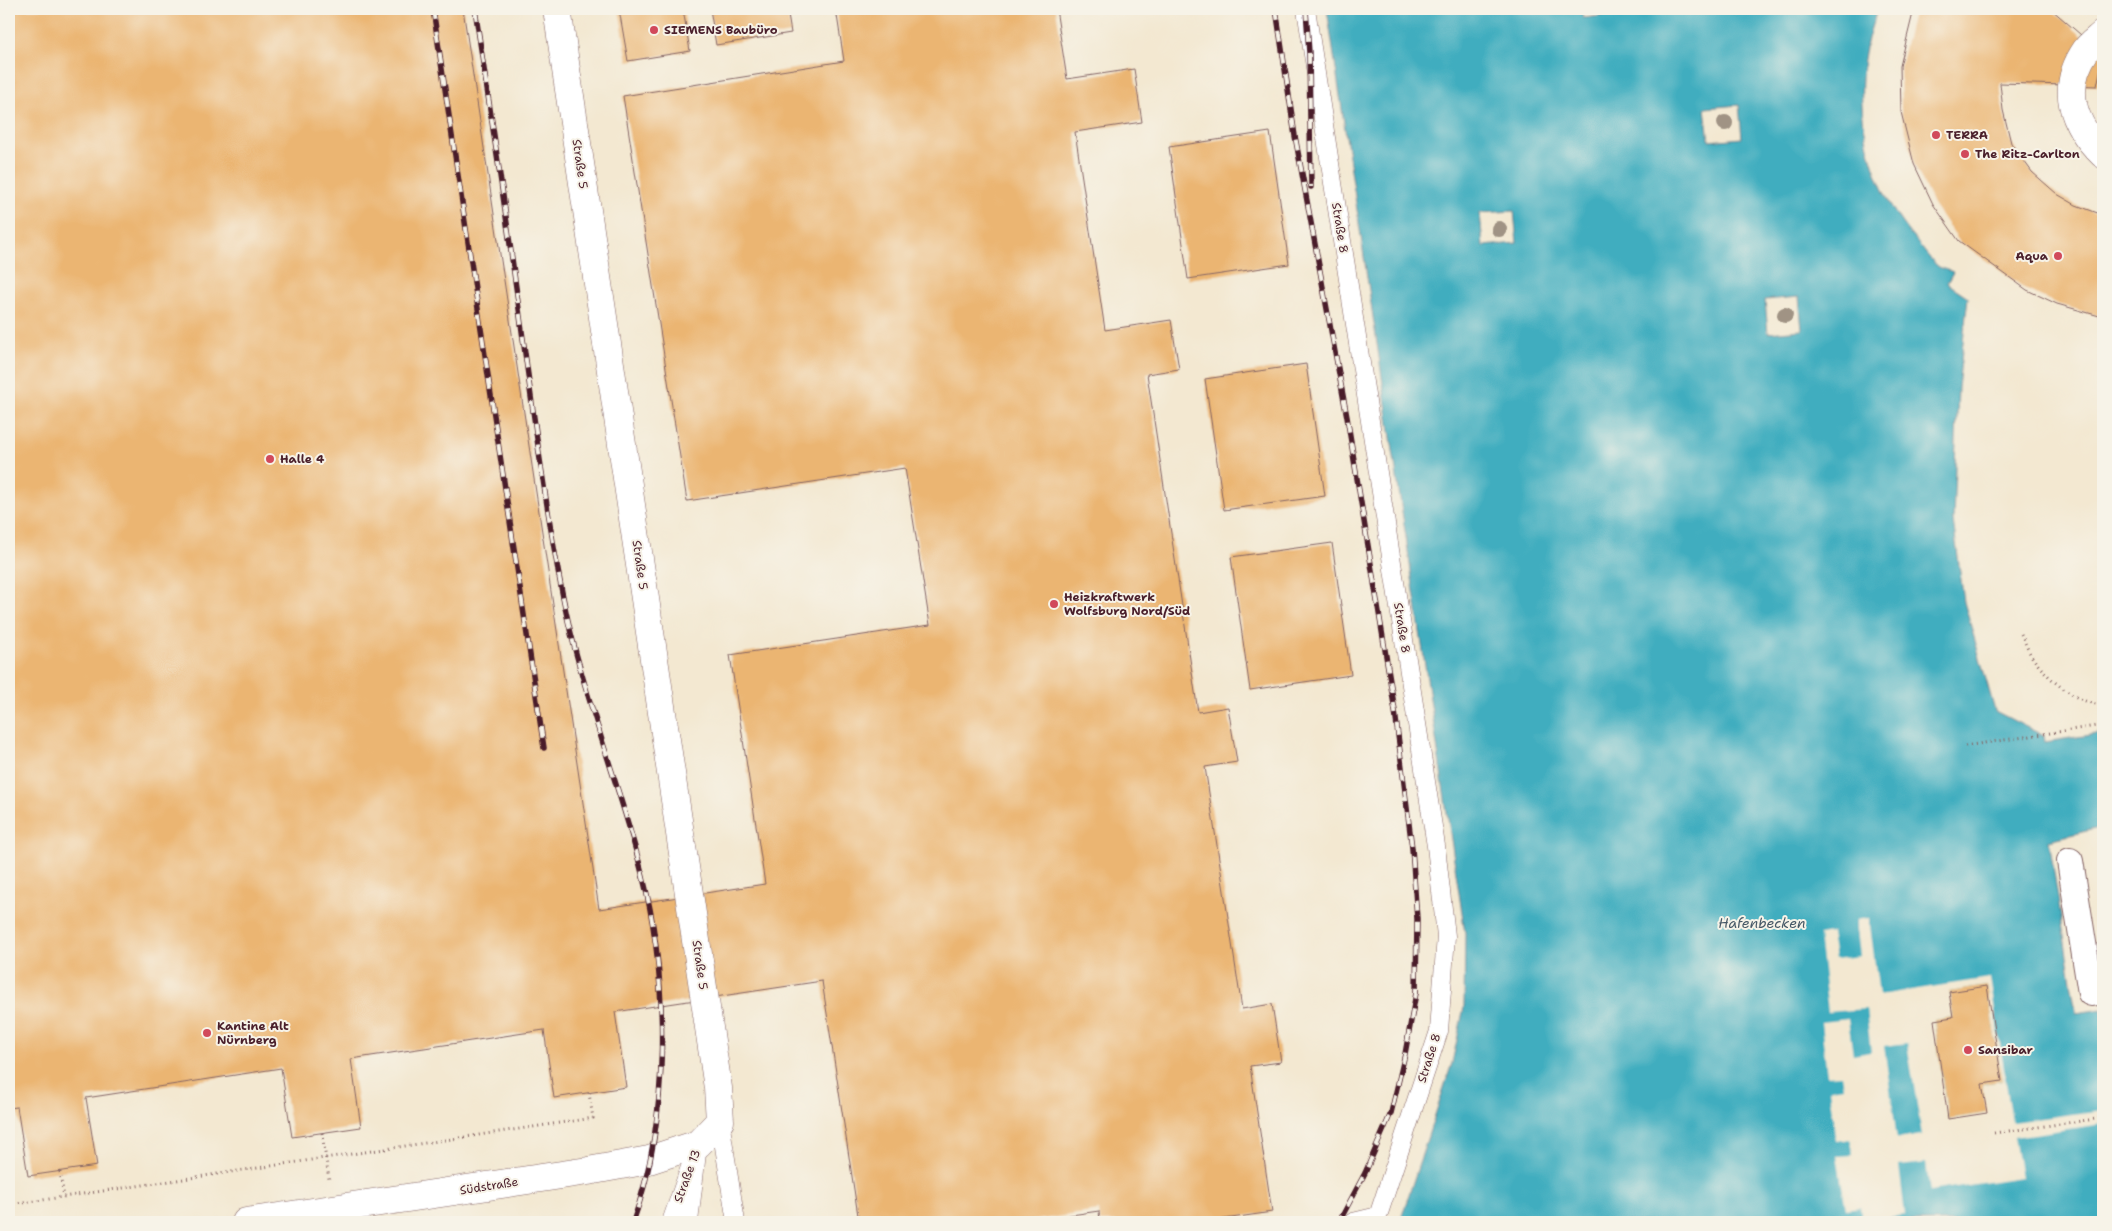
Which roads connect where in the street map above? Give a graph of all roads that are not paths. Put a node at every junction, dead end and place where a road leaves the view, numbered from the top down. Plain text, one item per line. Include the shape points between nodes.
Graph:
1 (557, 9) edge
2 (1306, 9) edge
3 (2103, 34) edge
4 (2103, 154) edge
5 (2070, 861) dead end
6 (2103, 991) edge
7 (720, 1121) junction
8 (698, 1144) junction
9 (246, 1222) edge
10 (671, 1222) edge
11 (689, 1222) edge
12 (736, 1222) edge
13 (1353, 1222) edge

1 - 7 street, Straße 5 via 718,1088
2 - 13 lane, Straße 8 via 1436,846 1446,936 1438,1031 1432,1050 1378,1216
3 - 4 street via 2087,49 2075,70 2071,93 2075,116 2086,137
5 - 6 street via 2091,993
7 - 8 street, Südstraße
7 - 12 lane
8 - 9 street, Südstraße via 649,1160
8 - 10 lane, Straße 13
8 - 11 lane, Straße 13

